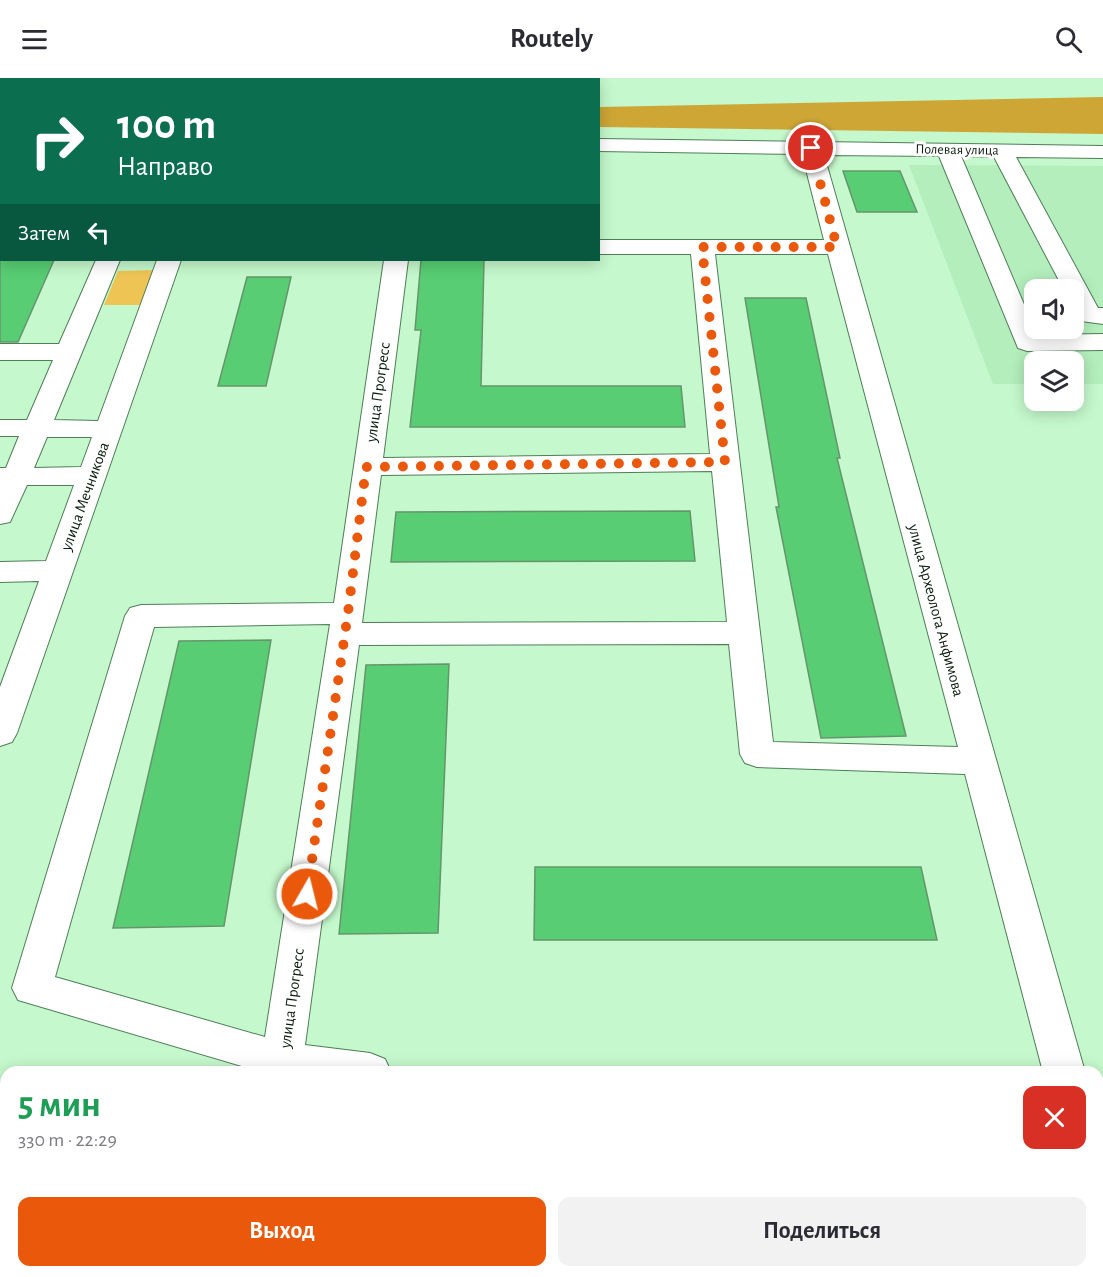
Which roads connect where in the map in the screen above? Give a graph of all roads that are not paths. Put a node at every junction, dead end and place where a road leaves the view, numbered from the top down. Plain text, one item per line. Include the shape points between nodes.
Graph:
1 (600, 145) edge
2 (811, 148) junction
3 (947, 149) junction
4 (1001, 150) junction
5 (1096, 152) edge
6 (1103, 174) edge
7 (600, 247) edge
8 (702, 247) junction
9 (837, 247) junction
10 (108, 261) edge
11 (169, 261) edge
12 (396, 261) edge
13 (1103, 316) edge
14 (1103, 342) edge
15 (0, 352) edge
16 (69, 352) junction
17 (0, 428) edge
18 (36, 428) junction
19 (109, 429) junction
20 (725, 462) junction
21 (366, 467) junction
22 (92, 476) junction
23 (8, 477) edge
24 (0, 515) edge
25 (58, 571) junction
26 (0, 572) edge
27 (347, 623) junction
28 (744, 633) junction
29 (0, 733) edge
30 (979, 761) junction
31 (282, 1060) junction
32 (326, 1066) edge
33 (1062, 1066) edge

1 - 2 street, Полевая улица
2 - 3 street, Полевая улица
2 - 9 street, улица Археолога Анфимова
3 - 4 street, Полевая улица
3 - 14 street via 1027,343
4 - 5 street, Полевая улица
4 - 13 street via 1090,316
5 - 6 street
7 - 8 street
8 - 9 street
8 - 20 street
9 - 30 street, улица Археолога Анфимова
10 - 16 street
11 - 19 street, улица Мечникова
12 - 21 street, улица Прогресс
15 - 16 street
16 - 18 street
17 - 18 street
18 - 19 street
18 - 23 street
19 - 22 street, улица Мечникова
20 - 21 street
20 - 28 street
21 - 27 street, улица Прогресс
22 - 23 street
22 - 25 street, улица Мечникова
23 - 24 street
25 - 26 street
25 - 29 street, улица Мечникова
27 - 28 street
27 - 31 street, улица Прогресс
27 - 31 street via 141,616 32,988
28 - 30 street via 757,754
30 - 33 street, улица Археолога Анфимова
31 - 32 street

